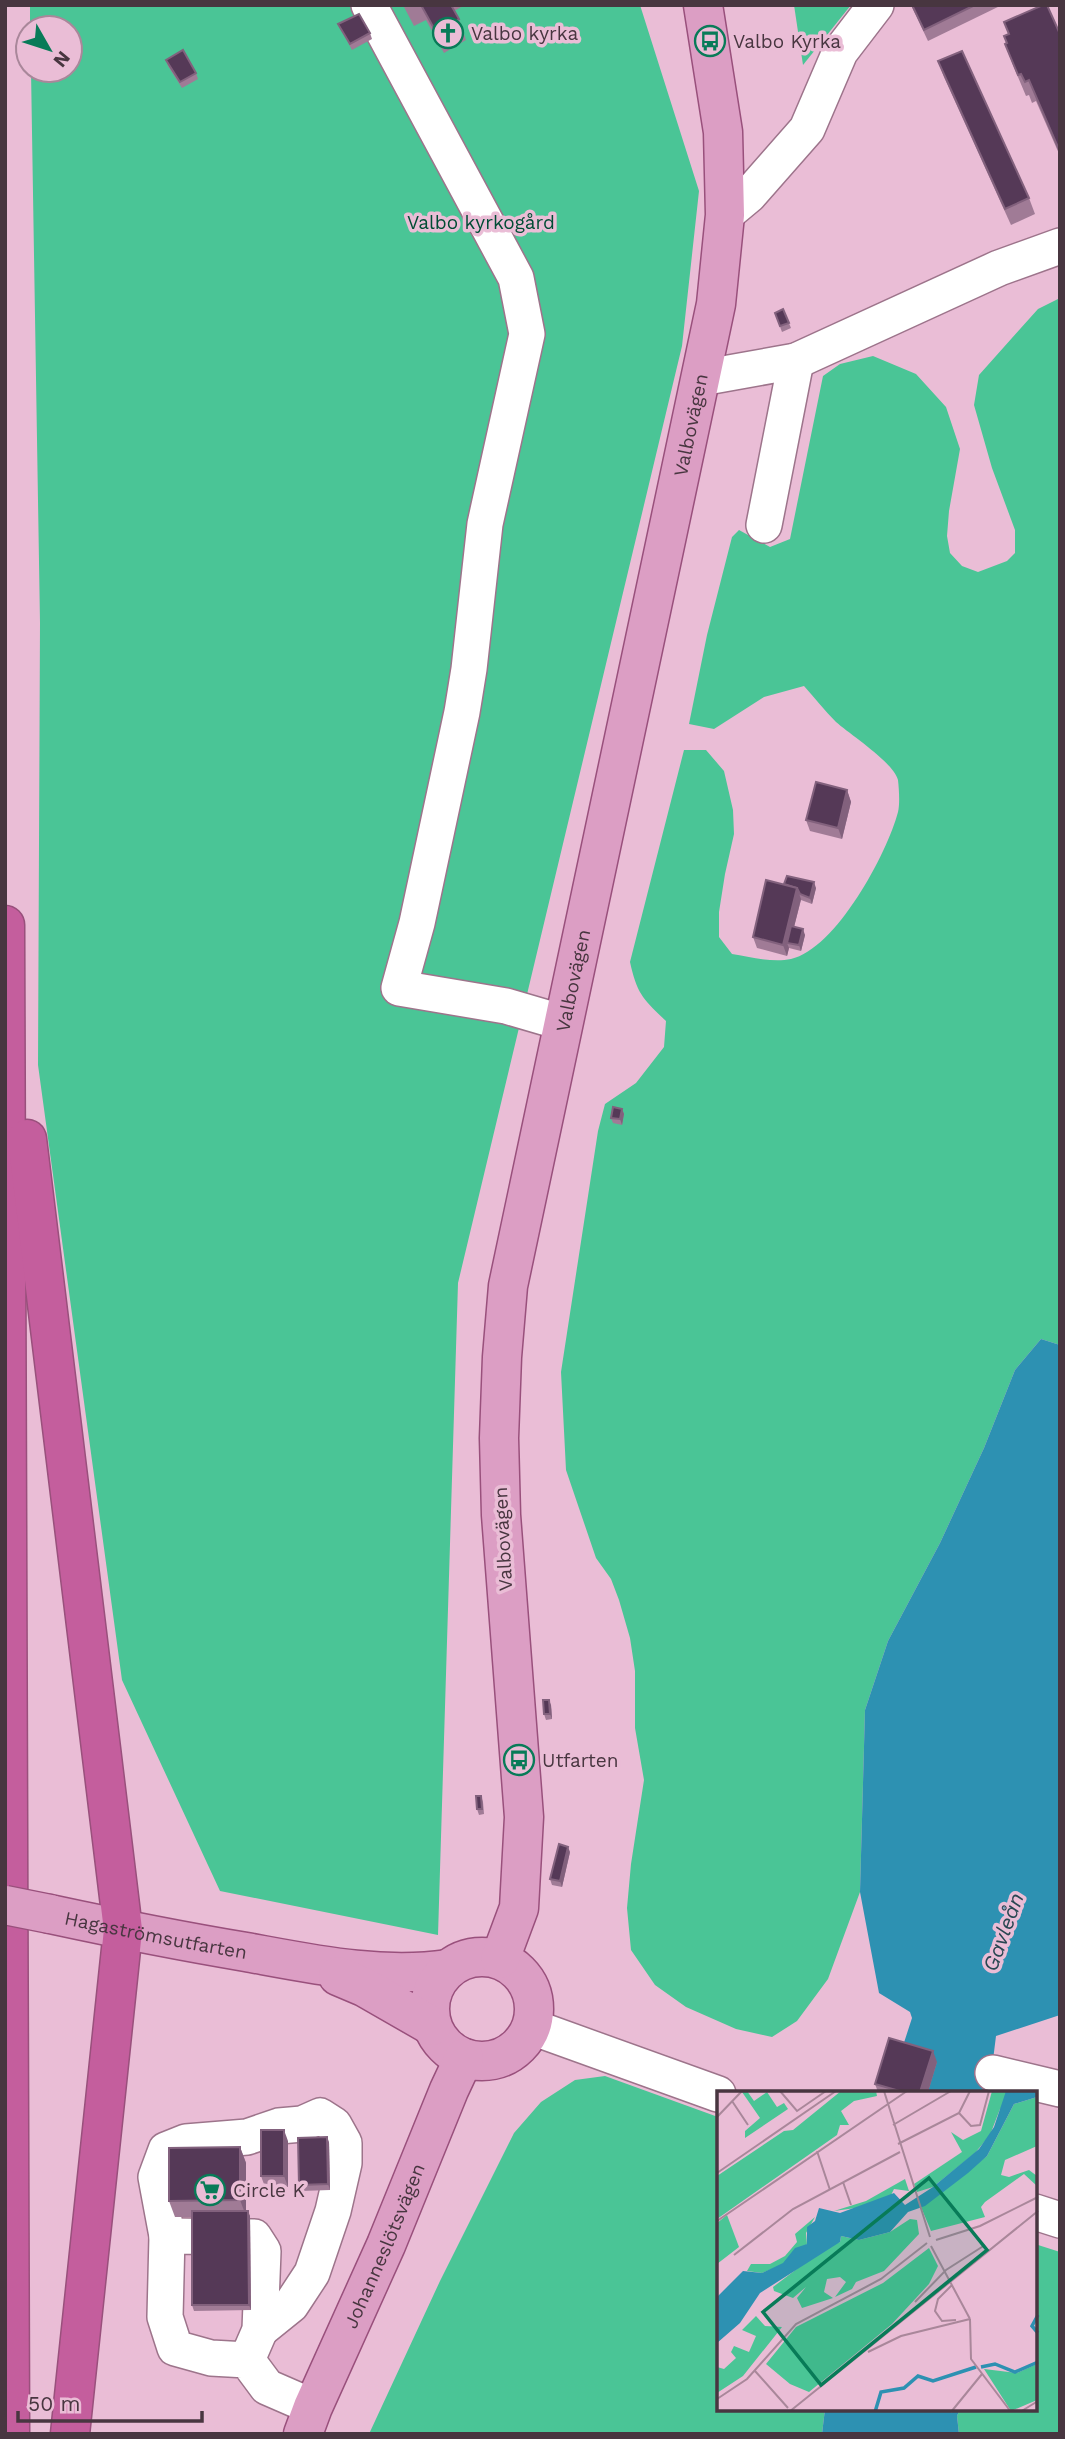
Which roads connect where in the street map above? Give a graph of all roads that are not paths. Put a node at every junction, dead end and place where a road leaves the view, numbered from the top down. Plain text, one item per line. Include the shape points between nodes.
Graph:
1 (369, 5) edge
2 (703, 5) edge
3 (876, 5) edge
4 (725, 215) junction
5 (1060, 246) edge
6 (796, 361) junction
7 (701, 378) junction
8 (764, 525) dead end
9 (5, 925) edge
10 (5, 961) edge
11 (564, 1023) junction
12 (5, 1905) edge
13 (124, 1930) junction
14 (500, 1959) junction
15 (307, 1964) junction
16 (448, 1969) junction
17 (432, 2026) junction
18 (532, 2027) junction
19 (464, 2058) junction
20 (993, 2073) dead end
21 (1060, 2089) edge
22 (717, 2093) edge
23 (1037, 2212) edge
24 (1060, 2220) edge
25 (167, 2236) junction
26 (254, 2345) junction
27 (308, 2421) edge
28 (10, 2434) edge
29 (70, 2434) edge

1 - 11 street via 516,278 527,334 485,524 462,712 399,988 506,1006
2 - 4 main road, Valbovägen via 723,132
3 - 4 street via 840,52 807,129 749,195
4 - 7 main road, Valbovägen via 716,304
5 - 6 street via 999,268
6 - 7 street
6 - 8 street
7 - 11 main road, Valbovägen
9 - 10 highway
10 - 13 highway
10 - 28 highway
11 - 14 main road, Valbovägen via 508,1286 502,1357 501,1515 524,1818 519,1908
12 - 13 main road, Hagaströmsutfarten, bridge
13 - 15 main road, Hagaströmsutfarten
13 - 29 highway
14 - 16 main road, Hagaströmsutfarten via 466,1958
14 - 18 main road via 526,1979 535,2010
15 - 16 main road, Hagaströmsutfarten via 379,1972
15 - 17 main road, Hagaströmsutfarten via 364,1987
16 - 17 main road via 431,1995
17 - 19 main road, Hagaströmsutfarten via 439,2040
18 - 19 main road via 512,2052 497,2059 480,2062
18 - 22 street
19 - 27 main road, Johanneslötsvägen
20 - 21 street
23 - 24 street
25 - 26 street via 165,2317 175,2348 211,2358
25 - 26 street via 254,2237 263,2251
25 - 26 street via 156,2177 166,2150 186,2142 247,2137 320,2116 334,2125 344,2143 344,2163 312,2273 291,2305
26 - 27 street via 267,2387

